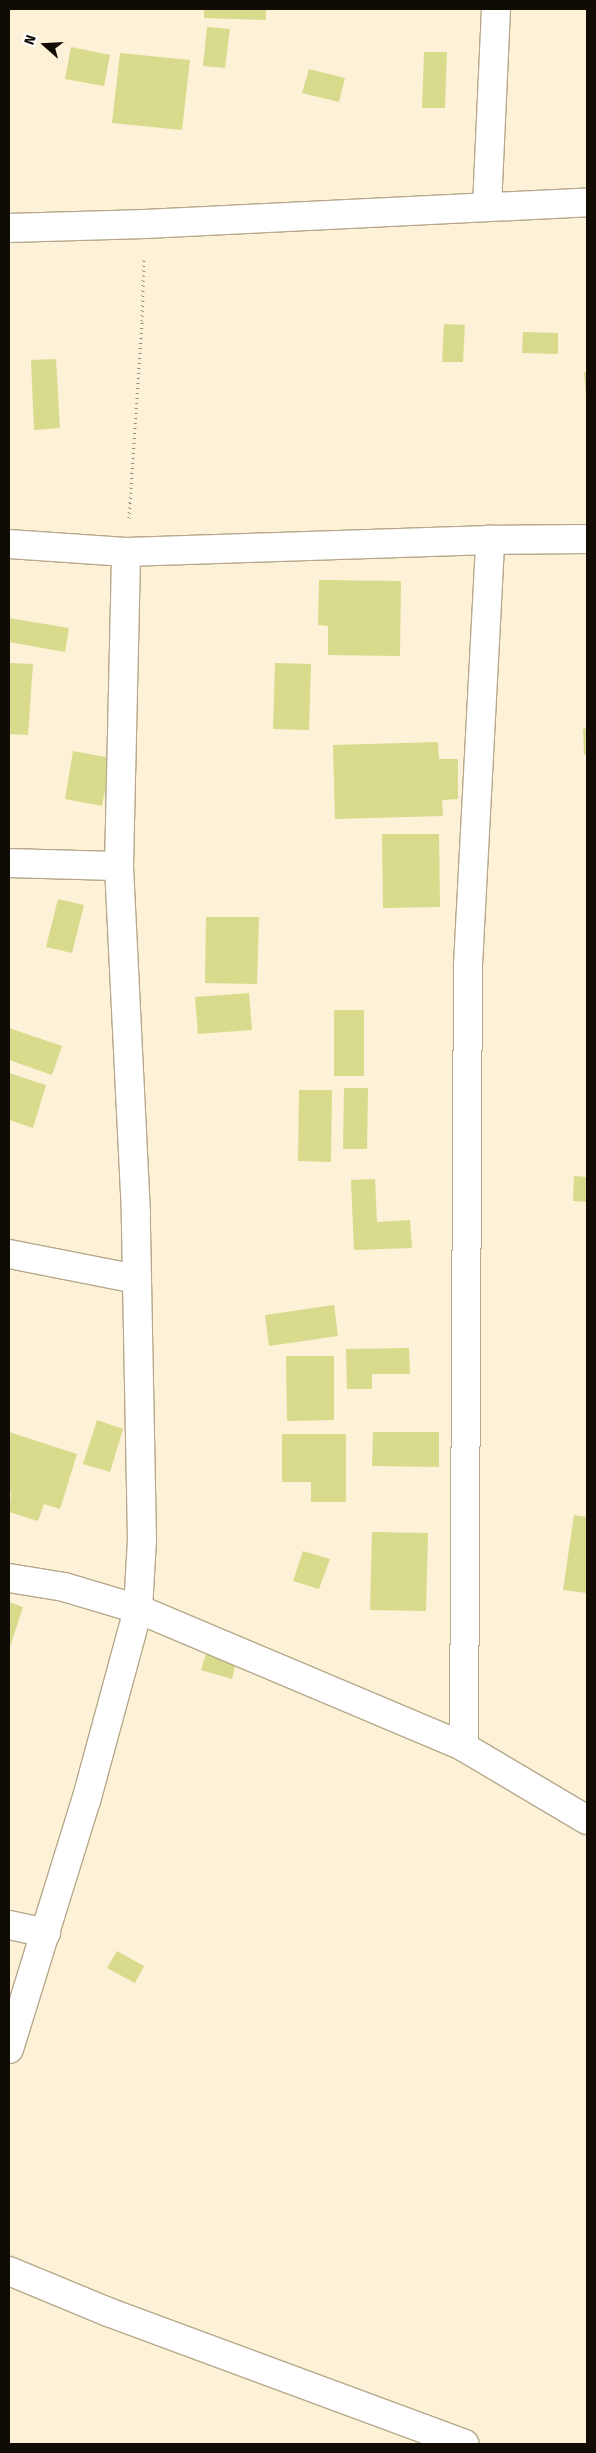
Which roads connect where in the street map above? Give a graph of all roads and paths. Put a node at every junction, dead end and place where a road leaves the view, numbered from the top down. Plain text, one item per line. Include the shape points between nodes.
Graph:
1 (496, 9) edge
2 (587, 202) edge
3 (487, 207) junction
4 (145, 224) junction
5 (9, 228) edge
6 (587, 539) edge
7 (490, 540) junction
8 (9, 544) edge
9 (126, 552) junction
10 (9, 863) edge
11 (119, 866) junction
12 (9, 1254) edge
13 (137, 1279) junction
14 (9, 1578) edge
15 (138, 1609) junction
16 (464, 1747) junction
17 (587, 1820) edge
18 (9, 1925) edge
19 (46, 1933) junction
20 (9, 2048) edge
21 (9, 2271) edge
22 (464, 2444) edge

1 - 3 street
2 - 3 street
3 - 4 street
4 - 5 street
4 - 9 path via 142,321
6 - 7 street
7 - 9 street
7 - 16 street via 468,965
8 - 9 street
9 - 11 street
10 - 11 street
11 - 13 street
12 - 13 street
13 - 15 street via 142,1540
14 - 15 street via 64,1587
15 - 16 street
15 - 19 street
16 - 17 street
18 - 19 street
19 - 20 street
21 - 22 street via 108,2312

